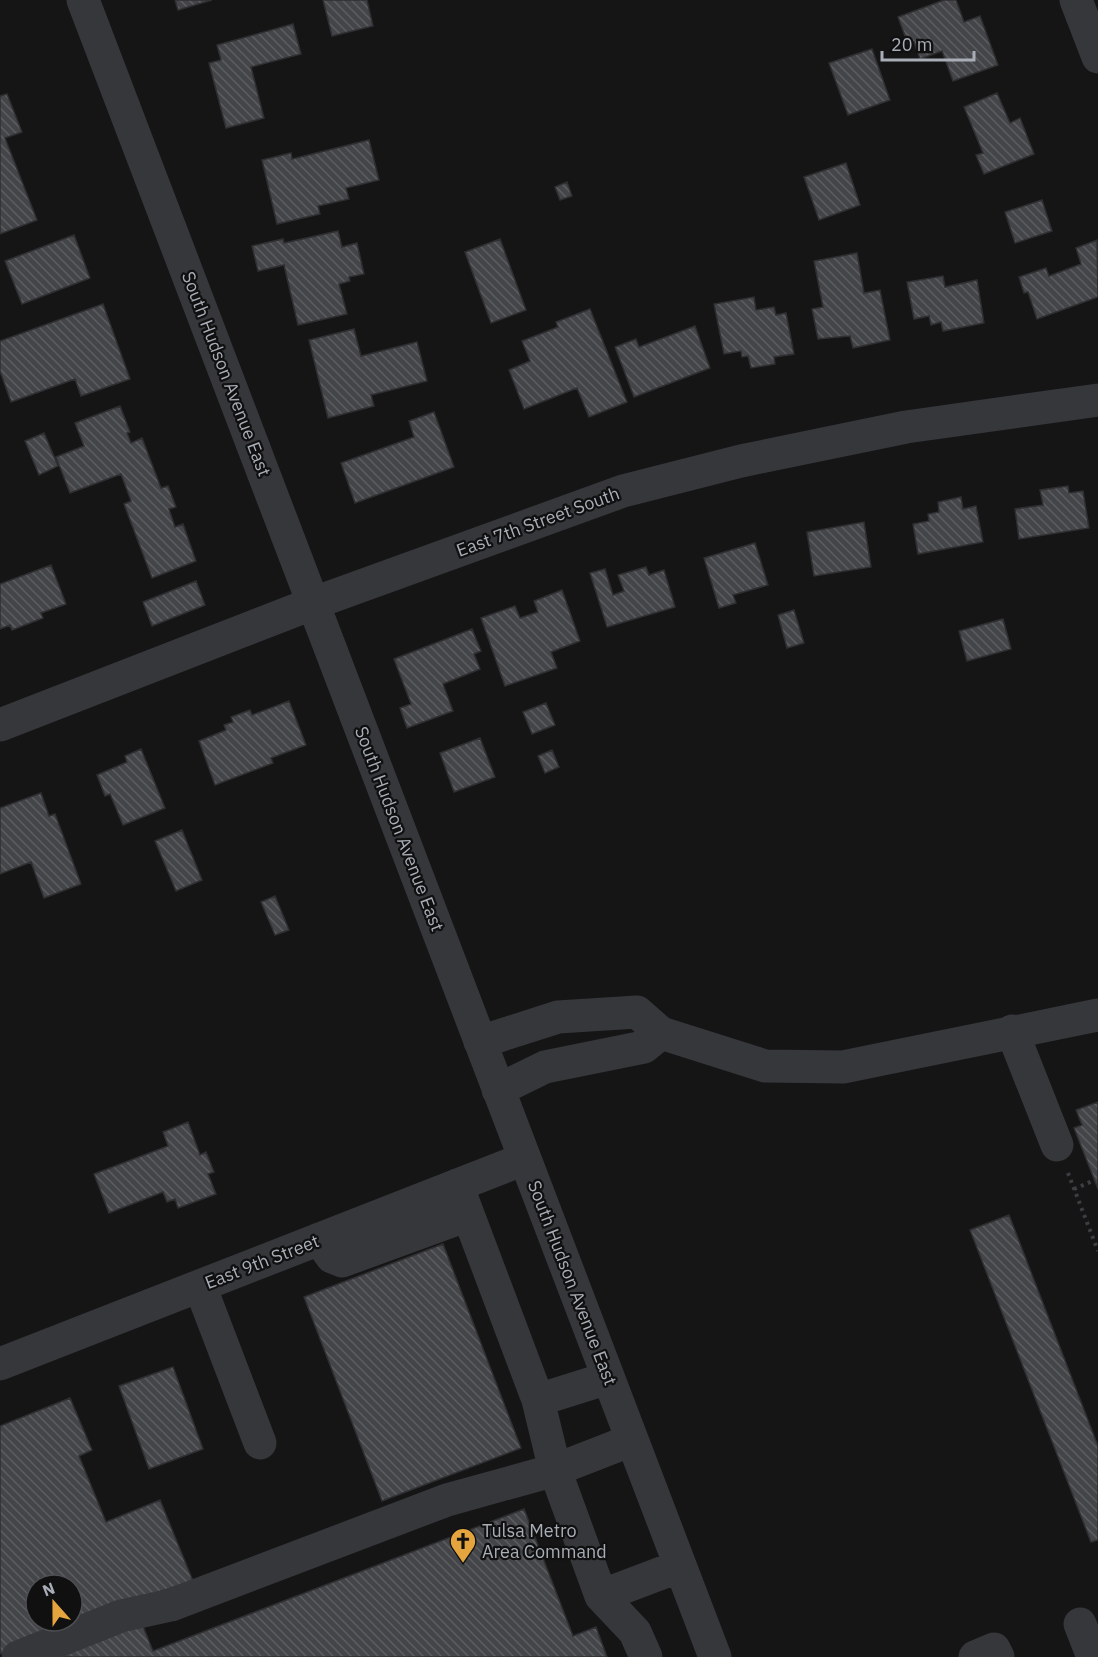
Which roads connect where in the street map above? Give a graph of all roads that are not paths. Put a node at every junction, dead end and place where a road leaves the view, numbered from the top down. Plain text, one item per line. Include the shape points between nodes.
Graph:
1 (83, 0) edge
2 (1076, 0) edge
3 (1098, 57) edge
4 (1098, 400) edge
5 (314, 603) junction
6 (0, 725) edge
7 (1098, 1015) edge
8 (558, 1017) junction
9 (1012, 1031) junction
10 (661, 1033) junction
11 (480, 1042) junction
12 (575, 1061) junction
13 (498, 1090) junction
14 (1057, 1145) road end
15 (524, 1159) junction
16 (457, 1185) junction
17 (468, 1215) junction
18 (319, 1239) junction
19 (200, 1286) junction
20 (0, 1364) edge
21 (608, 1378) junction
22 (538, 1400) junction
23 (632, 1440) junction
24 (260, 1443) dead end
25 (555, 1470) junction
26 (680, 1566) junction
27 (601, 1596) junction
28 (1080, 1624) dead end
29 (18, 1657) edge
30 (646, 1657) edge
31 (715, 1657) edge
32 (975, 1657) edge
33 (998, 1657) edge
34 (1093, 1657) edge

1 - 5 street, South Hudson Avenue East
2 - 3 street
4 - 5 street, East 7th Street South via 906,427 634,488
5 - 6 street, East 7th Street South
5 - 11 street, South Hudson Avenue East
7 - 9 street
8 - 10 street via 637,1012
8 - 11 street
8 - 12 street
9 - 10 street via 843,1067 765,1066
9 - 14 street
10 - 12 street via 644,1047
11 - 13 street, South Hudson Avenue East
12 - 13 street via 545,1067
13 - 15 street, South Hudson Avenue East
15 - 16 street, East 9th Street
15 - 21 street, South Hudson Avenue East
16 - 17 street
16 - 18 street, East 9th Street
17 - 18 street via 342,1261 325,1251
17 - 22 street
18 - 19 street, East 9th Street
19 - 20 street, East 9th Street
19 - 24 street
21 - 22 street
21 - 23 street, South Hudson Avenue East
22 - 25 street
23 - 25 street
23 - 26 street, South Hudson Avenue East
25 - 27 street
25 - 29 street via 447,1500 171,1605 122,1616
26 - 27 street
26 - 31 street, South Hudson Avenue East
27 - 30 street via 635,1632
28 - 34 street
32 - 33 street via 994,1649

